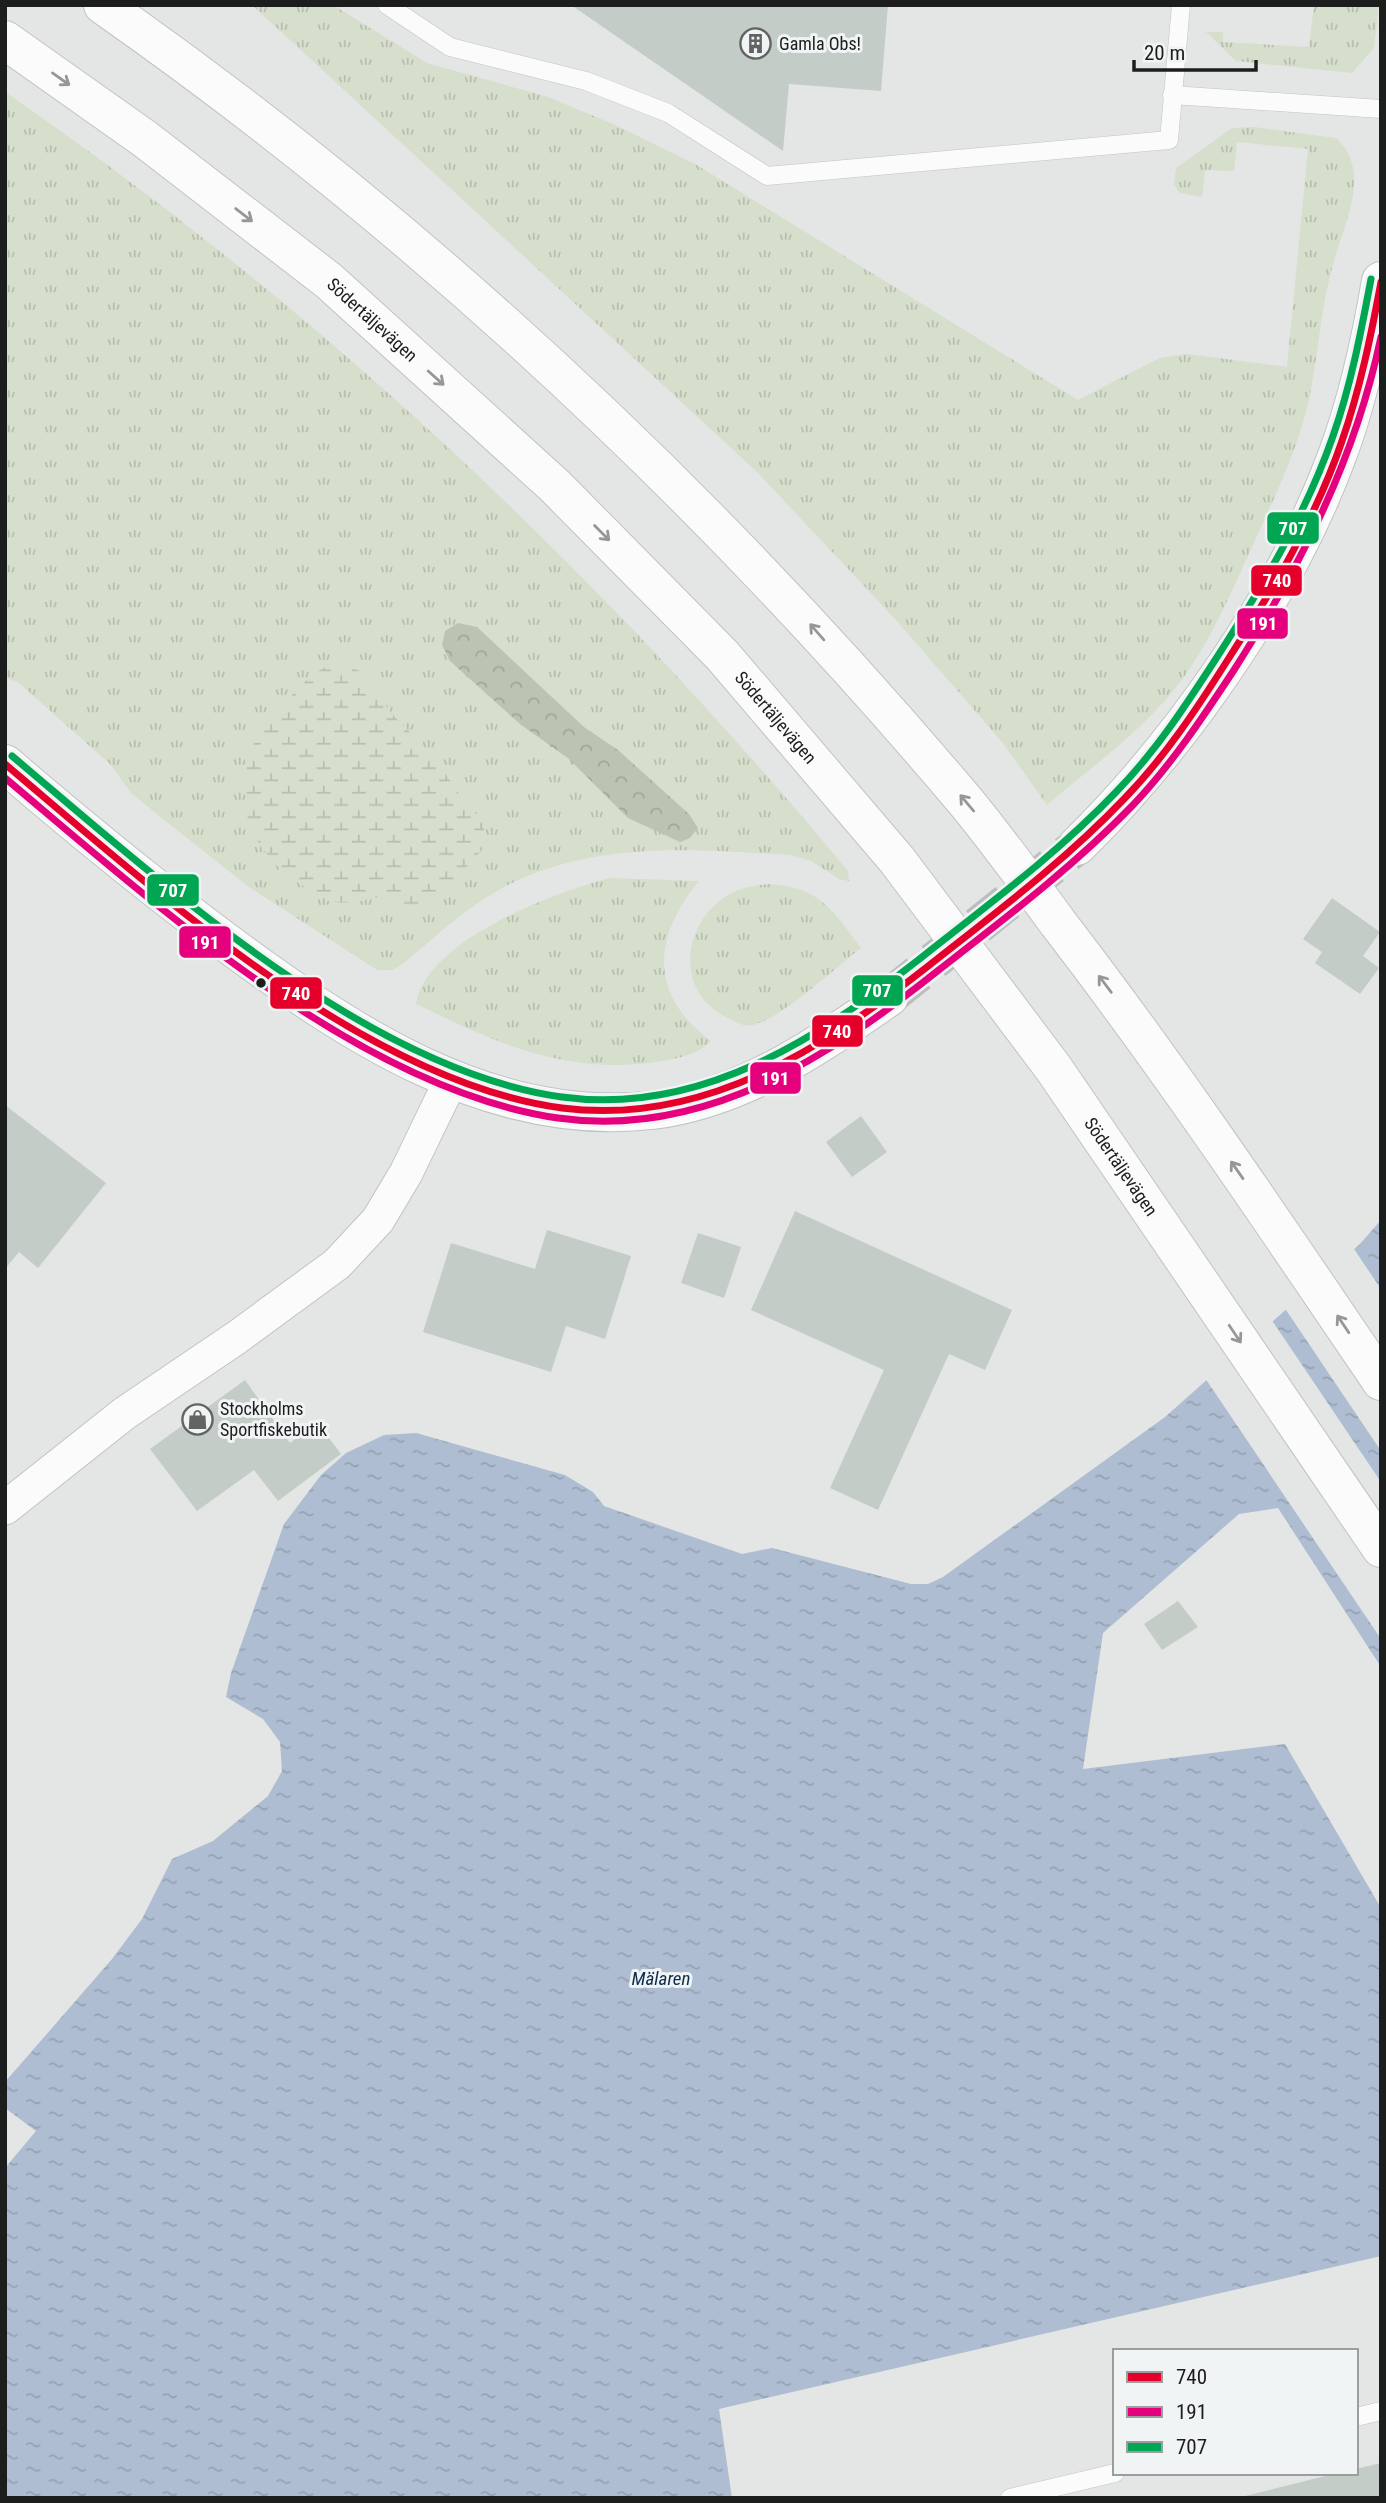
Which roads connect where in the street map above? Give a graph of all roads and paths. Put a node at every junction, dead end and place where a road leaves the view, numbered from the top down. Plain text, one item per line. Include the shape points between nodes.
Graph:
1 (103, 5) edge
2 (387, 5) edge
3 (1181, 5) edge
4 (5, 40) edge
5 (1172, 95) junction
6 (1381, 110) edge
7 (1381, 281) edge
8 (5, 764) edge
9 (1077, 846) tunnel mouth
10 (889, 997) tunnel mouth
11 (451, 1080) junction
12 (1381, 1381) edge
13 (5, 1508) edge
14 (1381, 1548) edge
15 (1381, 2411) edge
16 (1358, 2417) edge
17 (1113, 2473) edge
18 (1010, 2498) edge

12 -> 1 main road via 1125,1010 968,805 792,604 614,424 382,218 200,73
2 - 5 lane via 450,47 586,81 668,113 767,176 1169,140
3 - 5 lane
4 -> 14 main road, Södertäljevägen via 145,139 329,282 555,486 722,655 897,860 1054,1069
5 - 6 lane
7 - 9 main road via 1363,368 1337,457 1289,559 1172,742
8 - 11 main road via 158,891 305,999 410,1062
10 - 11 main road via 836,1034 747,1082 654,1110 557,1108 490,1094
11 - 13 street via 378,1220 337,1264 125,1413
15 - 16 lane
17 - 18 lane

